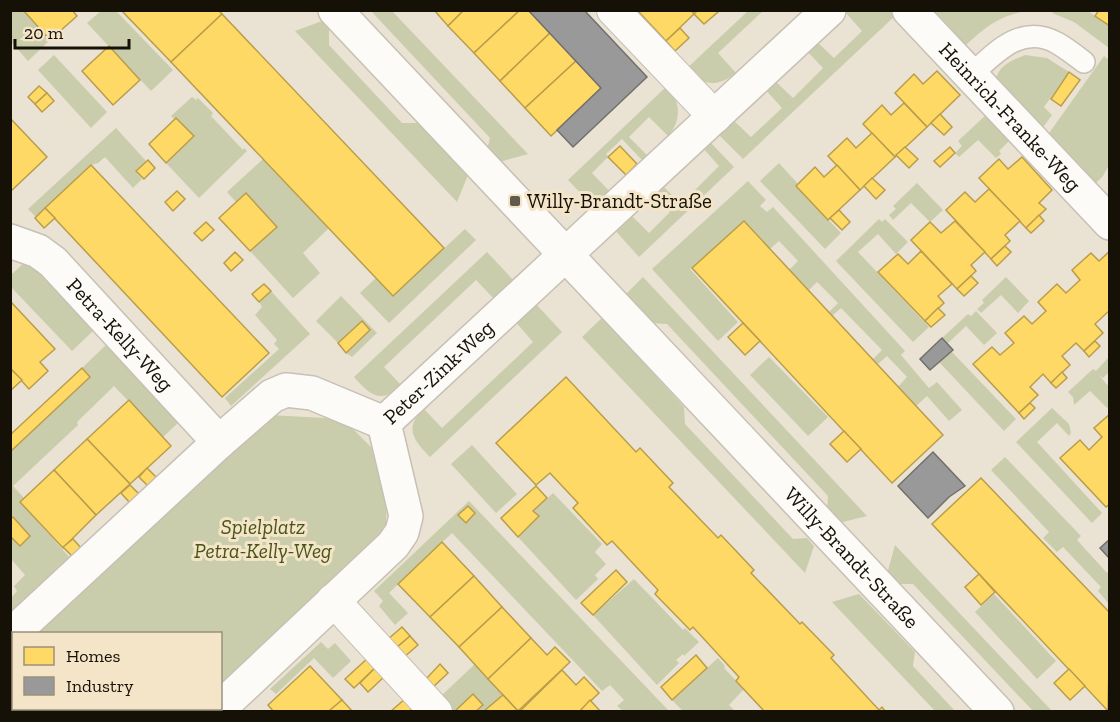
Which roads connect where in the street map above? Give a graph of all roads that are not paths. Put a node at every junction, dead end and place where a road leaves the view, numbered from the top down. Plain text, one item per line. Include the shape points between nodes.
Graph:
1 (335, 10) edge
2 (614, 10) edge
3 (829, 10) edge
4 (909, 10) edge
5 (1084, 62) dead end
6 (970, 76) junction
7 (715, 117) junction
8 (1110, 224) edge
9 (10, 241) edge
10 (566, 255) junction
11 (384, 423) junction
12 (219, 442) junction
13 (333, 600) junction
14 (14, 632) edge
15 (222, 706) edge
16 (436, 711) edge
17 (997, 711) edge

1 - 10 street, Willy-Brandt-Straße
2 - 7 street
3 - 7 street, Peter-Zink-Weg
4 - 6 street, Heinrich-Franke-Weg
5 - 6 lane via 1056,42 1026,36 999,49
6 - 8 street, Heinrich-Franke-Weg
7 - 10 street, Peter-Zink-Weg
9 - 12 street, Petra-Kelly-Weg via 38,251 53,262
10 - 11 street, Peter-Zink-Weg
10 - 17 street, Willy-Brandt-Straße
11 - 12 street via 312,393 286,390 272,396
11 - 13 street, Peter-Zink-Weg via 406,516 402,532
12 - 14 street
13 - 15 street, Peter-Zink-Weg
13 - 16 street

